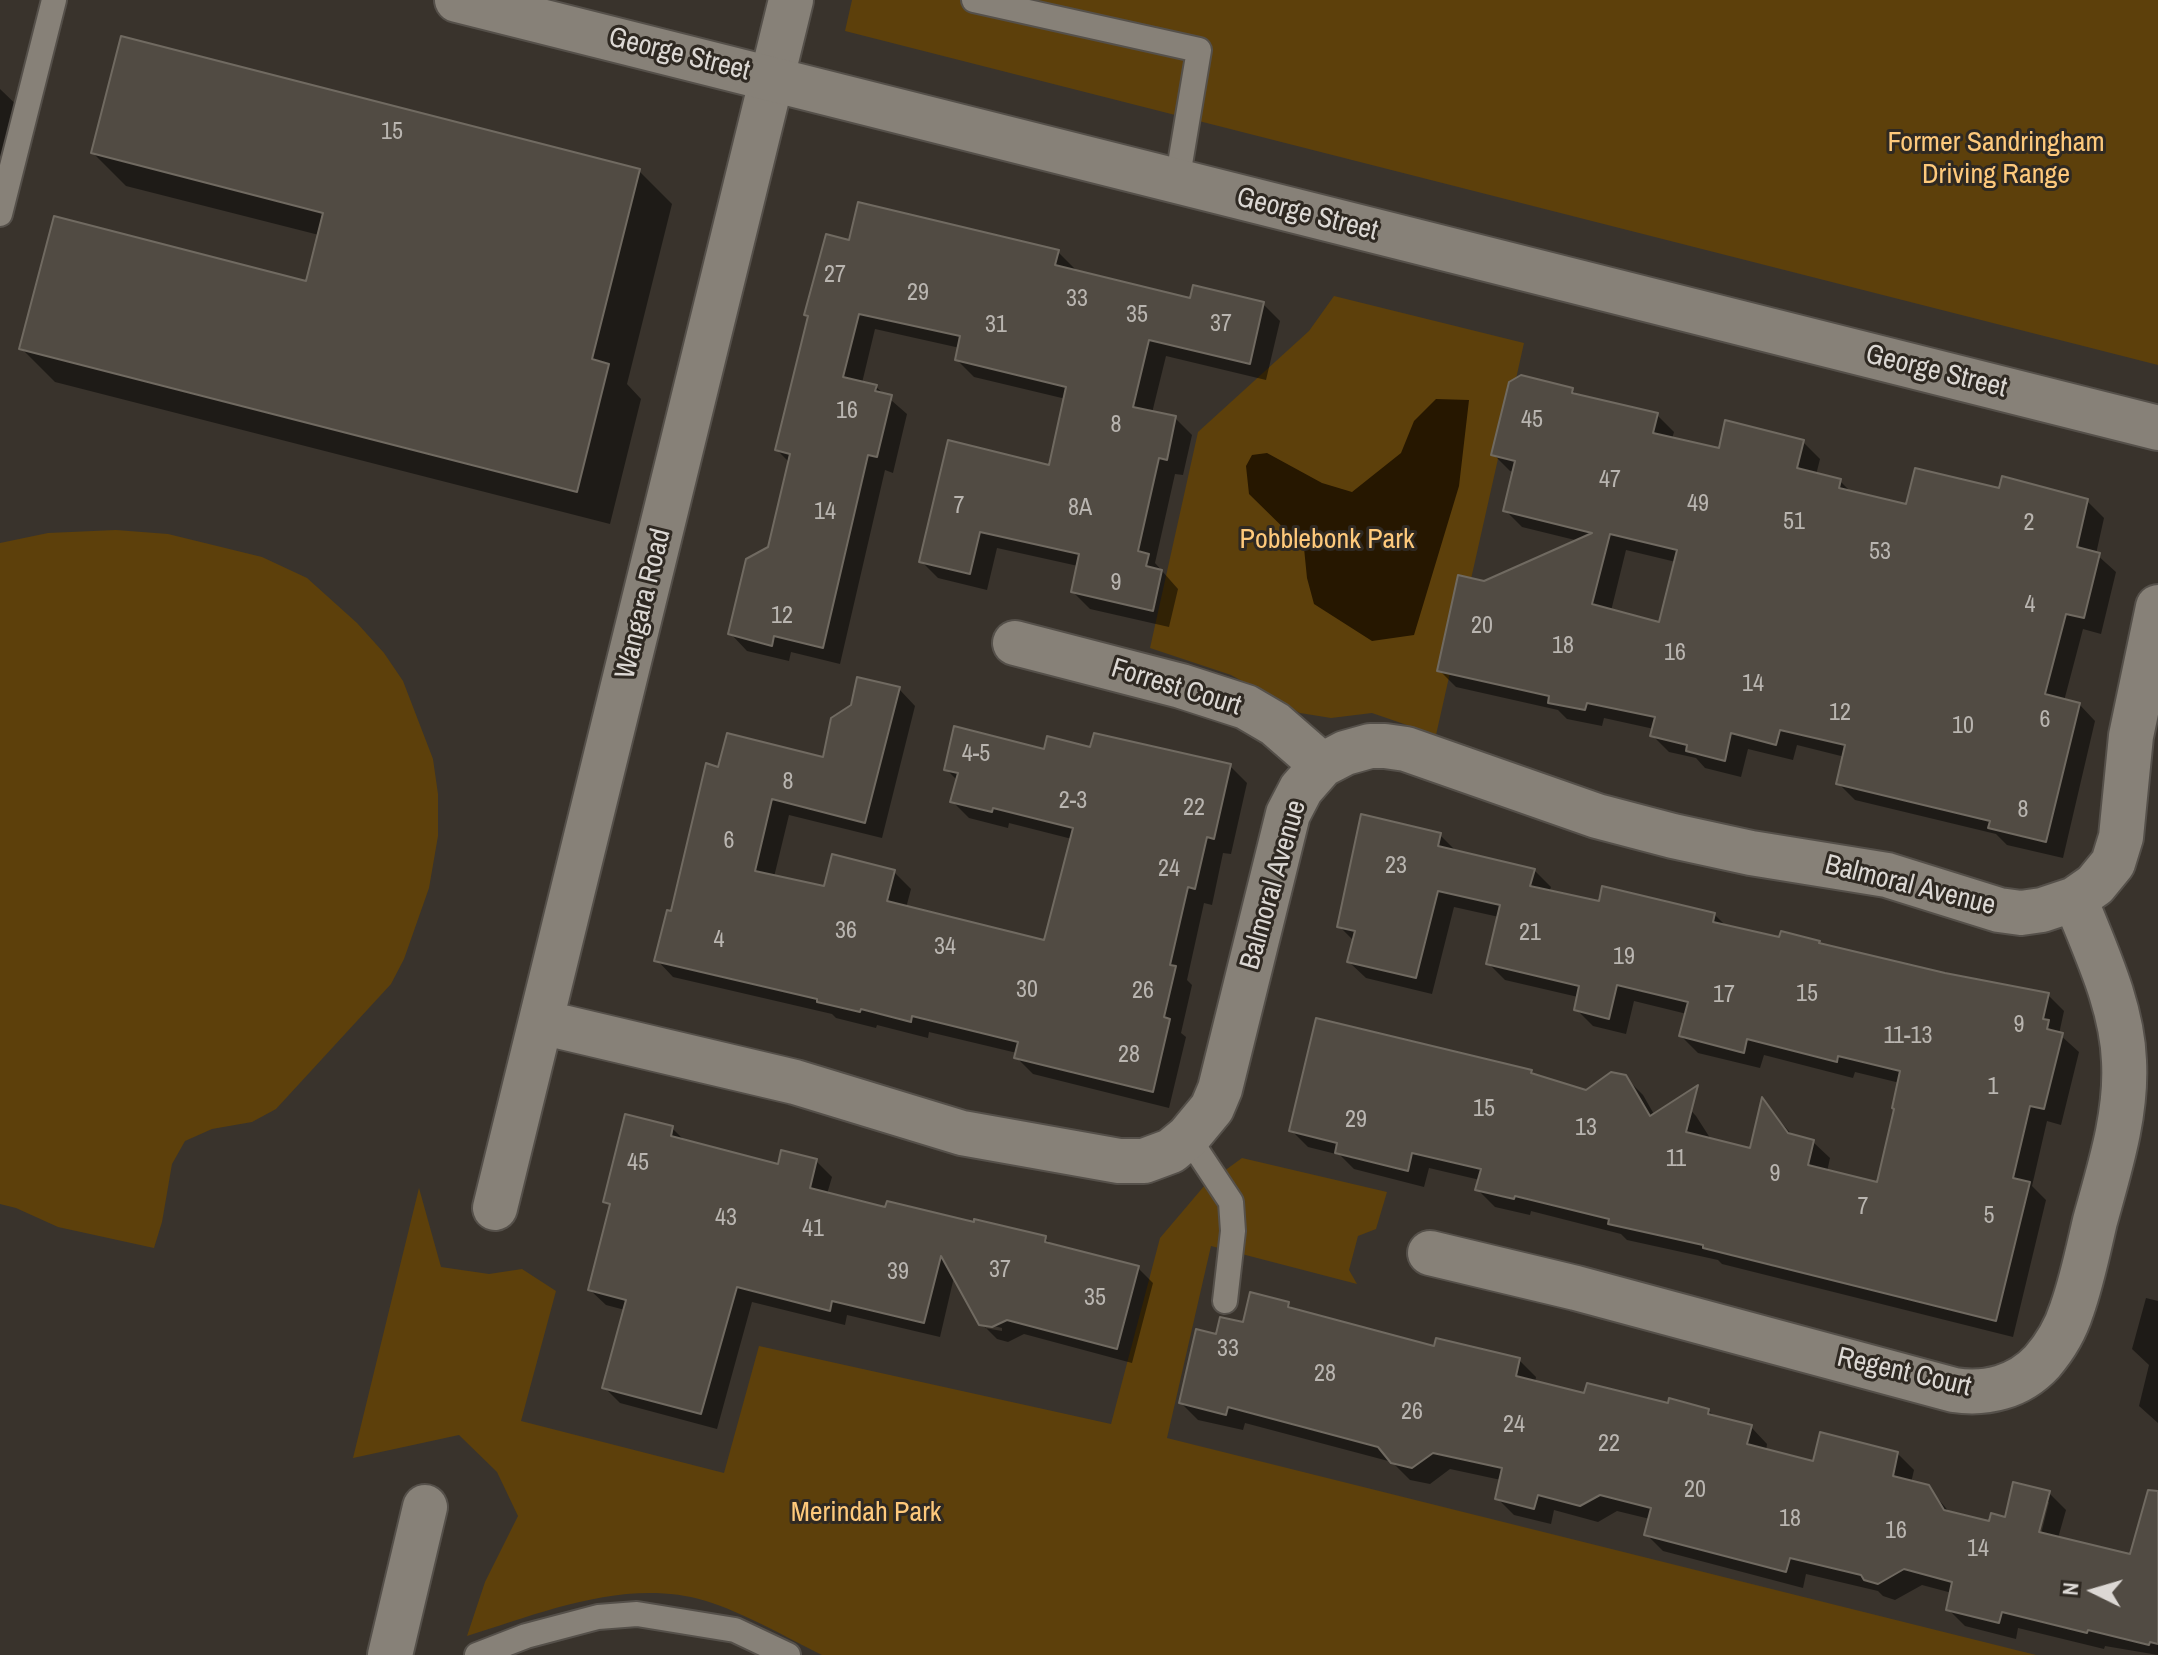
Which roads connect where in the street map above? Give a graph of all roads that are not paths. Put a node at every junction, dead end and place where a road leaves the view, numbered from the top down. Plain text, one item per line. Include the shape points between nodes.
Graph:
1 (54, 0) edge
2 (457, 0) edge
3 (791, 0) edge
4 (974, 0) edge
5 (774, 78) junction
6 (1177, 182) junction
7 (0, 214) edge
8 (2158, 428) edge
9 (2158, 607) edge
10 (1015, 643) dead end
11 (1322, 765) junction
12 (2075, 899) junction
13 (541, 1022) junction
14 (1188, 1137) junction
15 (495, 1208) dead end
16 (1430, 1253) dead end
17 (1225, 1301) dead end
18 (425, 1507) dead end
19 (390, 1655) edge
20 (477, 1655) edge
21 (788, 1655) edge

1 - 7 lane
2 - 5 street, George Street
3 - 5 street, Wangara Road
4 - 6 lane via 1199,50
5 - 6 street, George Street
5 - 13 street, Wangara Road
6 - 8 street, George Street
9 - 12 street, Balmoral Avenue via 2131,736 2121,837 2113,863
10 - 11 street, Forrest Court via 1246,707 1275,724
11 - 12 street, Balmoral Avenue via 1370,746 1406,749 1612,820 1751,853 1887,875 1999,910 2042,910
11 - 14 street, Balmoral Avenue via 1288,814 1220,1089
12 - 16 street, Regent Court via 2120,1030 2124,1093 2072,1311 2041,1364 2019,1380 1998,1390 1954,1390
13 - 14 street, Balmoral Avenue via 795,1082 962,1133 1089,1158 1144,1161 1171,1151
13 - 15 street, Wangara Road
14 - 17 lane via 1231,1202
18 - 19 street
20 - 21 lane via 583,1621 637,1614 735,1630

